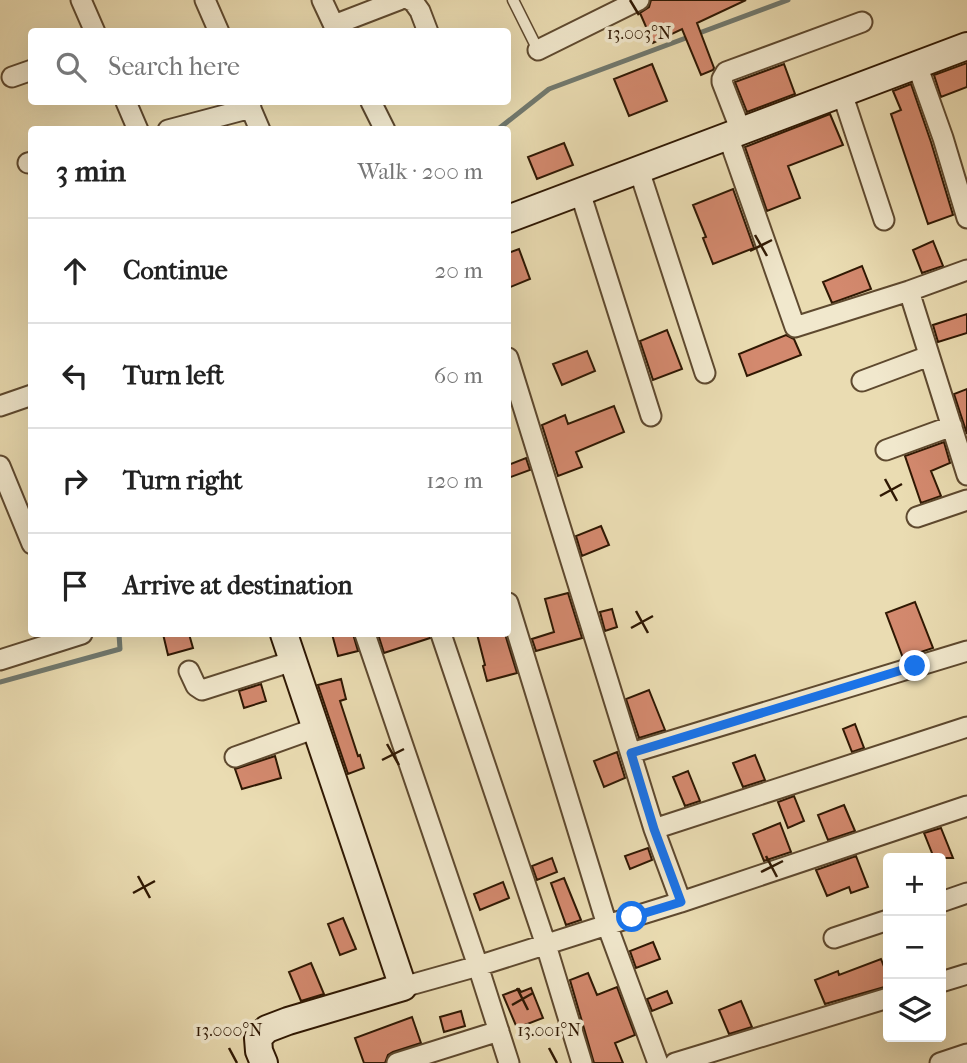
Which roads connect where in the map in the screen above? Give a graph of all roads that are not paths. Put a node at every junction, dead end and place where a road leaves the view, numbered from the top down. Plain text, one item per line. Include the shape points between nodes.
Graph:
1 (81, 0) edge
2 (205, 0) edge
3 (322, 0) edge
4 (398, 0) edge
5 (410, 0) edge
6 (513, 0) edge
7 (629, 2) edge
8 (862, 22) dead end
9 (93, 28) edge
10 (217, 28) edge
11 (335, 28) edge
12 (426, 28) edge
13 (967, 46) edge
14 (538, 50) joint
15 (916, 65) junction
16 (28, 71) edge
17 (12, 77) dead end
18 (842, 93) junction
19 (127, 105) edge
20 (249, 105) edge
21 (372, 105) edge
22 (136, 126) edge
23 (181, 126) edge
24 (258, 126) edge
25 (383, 126) edge
26 (735, 134) junction
27 (639, 170) junction
28 (580, 192) junction
29 (511, 218) edge
30 (967, 218) edge
31 (884, 220) dead end
32 (967, 270) edge
33 (909, 292) junction
34 (929, 356) junction
35 (511, 368) edge
36 (705, 373) dead end
37 (862, 381) dead end
38 (28, 396) edge
39 (0, 406) edge
40 (651, 416) dead end
41 (952, 426) junction
42 (886, 450) dead end
43 (0, 467) edge
44 (967, 475) edge
45 (967, 500) edge
46 (917, 517) dead end
47 (28, 534) edge
48 (511, 613) edge
49 (73, 637) edge
50 (285, 637) edge
51 (366, 637) edge
52 (442, 637) edge
53 (967, 651) edge
54 (0, 660) edge
55 (293, 661) junction
56 (190, 671) dead end
57 (967, 727) edge
58 (316, 728) junction
59 (631, 753) junction
60 (234, 757) dead end
61 (967, 806) edge
62 (654, 829) junction
63 (967, 893) edge
64 (946, 900) edge
65 (681, 902) junction
66 (883, 922) edge
67 (607, 925) junction
68 (834, 938) dead end
69 (546, 945) junction
70 (478, 965) junction
71 (967, 974) edge
72 (946, 980) edge
73 (404, 987) junction
74 (883, 1000) edge
75 (499, 1031) junction
76 (967, 1054) edge
77 (264, 1063) edge
78 (397, 1063) edge
79 (509, 1063) edge
80 (582, 1063) edge
81 (657, 1063) edge
82 (675, 1063) edge
83 (940, 1063) edge

1 - 9 street
2 - 10 street
3 - 11 street
4 - 11 street
5 - 12 street
6 - 14 lane
7 - 14 street
8 - 26 street via 726,72 722,82
13 - 15 street
15 - 18 street
15 - 30 street
16 - 17 street
18 - 26 street
18 - 31 street
19 - 22 street
20 - 23 street
20 - 24 street
21 - 25 street
26 - 27 street
26 - 33 street via 795,327
27 - 28 street
27 - 36 street
28 - 29 street
28 - 40 street
32 - 33 street
33 - 34 street
34 - 37 street
34 - 41 street
35 - 59 street
38 - 39 street
41 - 42 street
41 - 44 street
43 - 47 street
45 - 46 street
48 - 67 street
49 - 54 street
50 - 55 street
51 - 70 street
52 - 69 street
53 - 59 street
55 - 56 street via 202,690 195,686
55 - 58 street
57 - 62 street
58 - 60 street
58 - 73 street
59 - 62 street
61 - 65 street
62 - 65 street
63 - 64 street
65 - 67 street
66 - 68 street
67 - 69 street
67 - 81 street
69 - 70 street
69 - 80 street
70 - 73 street
70 - 75 street
71 - 72 street
73 - 77 street via 267,1029 258,1038
74 - 82 street
75 - 78 street
75 - 79 street
76 - 83 street

